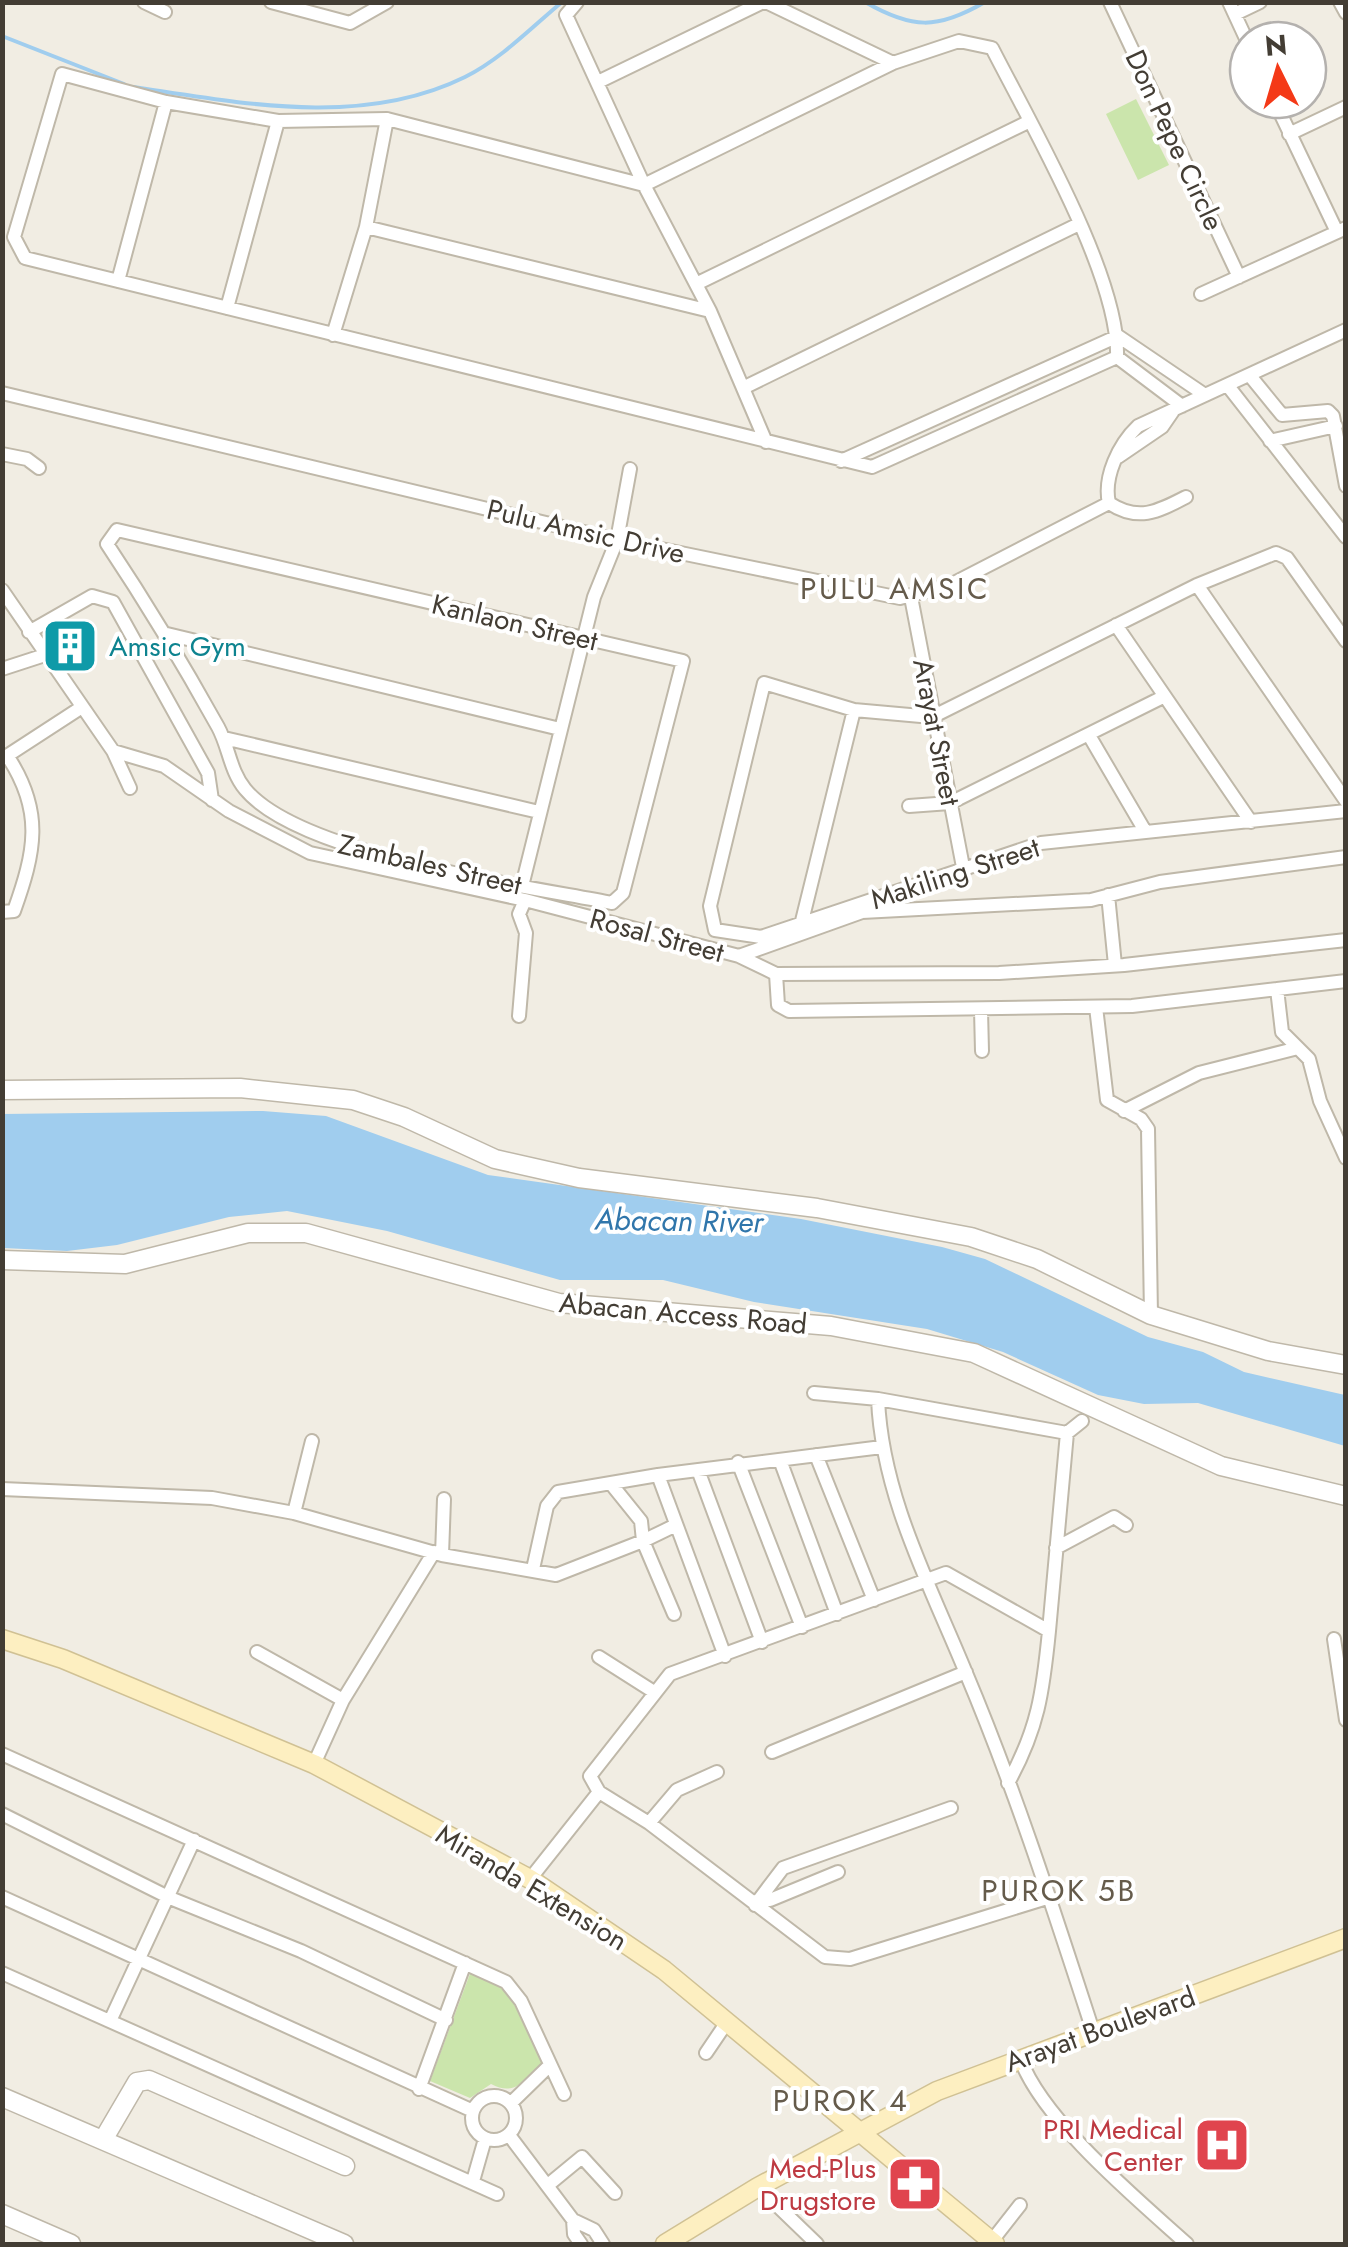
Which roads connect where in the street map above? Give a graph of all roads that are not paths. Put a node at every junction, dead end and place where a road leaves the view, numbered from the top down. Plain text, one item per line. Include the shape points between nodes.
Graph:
1 (144, 2) edge
2 (271, 2) edge
3 (387, 2) edge
4 (578, 2) edge
5 (764, 2) edge
6 (1110, 2) edge
7 (1260, 2) edge
8 (1340, 2) edge
9 (1232, 8) edge
10 (165, 12) dead end
11 (1346, 12) edge
12 (893, 62) junction
13 (598, 82) junction
14 (166, 102) junction
15 (1346, 107) edge
16 (387, 119) junction
17 (1283, 120) edge
18 (278, 121) junction
19 (1030, 121) junction
20 (1289, 134) junction
21 (644, 185) junction
22 (1078, 224) junction
23 (366, 227) junction
24 (1341, 230) edge
25 (1239, 277) junction
26 (118, 281) junction
27 (696, 284) junction
28 (1201, 294) dead end
29 (227, 308) junction
30 (710, 311) junction
31 (1346, 330) edge
32 (334, 335) junction
33 (1118, 336) junction
34 (1117, 358) junction
35 (1151, 358) junction
36 (1141, 376) junction
37 (1251, 376) junction
38 (1228, 386) junction
39 (745, 387) junction
40 (2, 393) edge
41 (1205, 394) junction
42 (1178, 409) junction
43 (1336, 426) junction
44 (1270, 441) junction
45 (766, 442) junction
46 (2, 454) edge
47 (841, 461) junction
48 (39, 468) dead end
49 (630, 469) dead end
50 (1346, 486) edge
51 (1186, 497) dead end
52 (1109, 503) junction
53 (1346, 537) edge
54 (617, 540) junction
55 (107, 544) joint
56 (1198, 585) junction
57 (2, 590) edge
58 (912, 596) junction
59 (1116, 625) junction
60 (30, 632) junction
61 (166, 634) junction
62 (584, 638) junction
63 (1346, 641) edge
64 (45, 656) junction
65 (2, 670) edge
66 (1163, 697) junction
67 (82, 707) junction
68 (854, 710) junction
69 (932, 717) junction
70 (560, 729) junction
71 (1090, 736) junction
72 (224, 738) junction
73 (114, 751) junction
74 (5, 758) edge
75 (130, 788) dead end
76 (212, 800) junction
77 (1346, 801) edge
78 (950, 802) junction
79 (909, 806) dead end
80 (1346, 811) edge
81 (539, 812) junction
82 (1251, 822) junction
83 (1146, 832) junction
84 (1346, 857) edge
85 (963, 867) junction
86 (523, 893) junction
87 (1108, 895) junction
88 (612, 903) joint
89 (2, 912) edge
90 (802, 921) junction
91 (1346, 940) edge
92 (739, 956) junction
93 (1115, 965) junction
94 (776, 974) junction
95 (1346, 980) edge
96 (1277, 989) junction
97 (1096, 1007) junction
98 (981, 1010) junction
99 (519, 1016) dead end
100 (1298, 1048) junction
101 (982, 1051) dead end
102 (2, 1090) edge
103 (1124, 1111) junction
104 (1346, 1158) edge
105 (2, 1260) edge
106 (1151, 1314) junction
107 (1346, 1366) edge
108 (814, 1392) dead end
109 (878, 1400) junction
110 (1082, 1421) dead end
111 (1067, 1433) junction
112 (312, 1441) dead end
113 (882, 1446) junction
114 (816, 1456) junction
115 (780, 1460) junction
116 (738, 1462) junction
117 (698, 1470) junction
118 (658, 1475) junction
119 (612, 1485) junction
120 (2, 1489) edge
121 (1346, 1496) edge
122 (444, 1499) dead end
123 (294, 1513) junction
124 (676, 1525) junction
125 (1126, 1525) dead end
126 (642, 1541) junction
127 (1056, 1548) junction
128 (438, 1553) junction
129 (532, 1569) junction
130 (924, 1582) junction
131 (874, 1600) junction
132 (674, 1614) dead end
133 (837, 1614) junction
134 (802, 1627) junction
135 (1049, 1631) junction
136 (2, 1639) edge
137 (1334, 1639) dead end
138 (762, 1642) junction
139 (257, 1652) dead end
140 (725, 1656) junction
141 (598, 1658) dead end
142 (966, 1672) junction
143 (654, 1692) junction
144 (342, 1700) junction
145 (1346, 1720) edge
146 (772, 1752) dead end
147 (2, 1754) edge
148 (314, 1764) junction
149 (717, 1772) dead end
150 (1008, 1783) junction
151 (599, 1792) junction
152 (951, 1808) dead end
153 (2, 1814) edge
154 (649, 1822) junction
155 (194, 1840) junction
156 (838, 1872) dead end
157 (530, 1879) junction
158 (1050, 1896) junction
159 (2, 1897) edge
160 (170, 1898) junction
161 (756, 1902) junction
162 (1346, 1938) edge
163 (140, 1961) junction
164 (466, 1962) junction
165 (2, 1973) edge
166 (446, 2020) junction
167 (110, 2021) junction
168 (727, 2022) junction
169 (1093, 2031) junction
170 (706, 2053) dead end
171 (1020, 2058) junction
172 (549, 2066) junction
173 (419, 2088) junction
174 (564, 2094) dead end
175 (2, 2097) edge
176 (511, 2103) junction
177 (473, 2111) junction
178 (860, 2130) junction
179 (509, 2135) junction
180 (486, 2139) junction
181 (103, 2140) junction
182 (345, 2166) dead end
183 (474, 2181) junction
184 (548, 2185) junction
185 (758, 2187) junction
186 (615, 2193) dead end
187 (497, 2194) dead end
188 (1020, 2205) dead end
189 (2, 2214) edge
190 (573, 2220) junction
191 (993, 2243) edge
192 (71, 2244) edge
193 (344, 2244) edge
194 (581, 2244) edge
195 (603, 2244) edge
196 (666, 2244) edge
197 (818, 2244) edge
198 (1187, 2244) edge

1 - 10 street
2 - 3 street via 350,23
4 - 13 street via 566,16
5 - 12 street
5 - 13 street
6 - 25 street, Don Pepe Circle
7 - 9 street
8 - 11 street
12 - 19 street via 959,40 992,48
12 - 21 street
13 - 21 street
14 - 18 street
14 - 26 street
14 - 26 street via 62,74 19,213 14,236 25,258
15 - 20 street
16 - 18 street
16 - 21 street
16 - 23 street
17 - 20 street
18 - 29 street
19 - 22 street
19 - 27 street
20 - 24 street
21 - 27 street
22 - 33 street
22 - 39 street
23 - 30 street
23 - 32 street
24 - 25 street
25 - 28 street
26 - 29 street
27 - 30 street
29 - 32 street
30 - 39 street
31 - 37 street
32 - 45 street
33 - 34 street
33 - 35 street
33 - 47 street
34 - 36 street
34 - 47 street via 885,464
35 - 36 street
35 - 41 street
36 - 42 street
37 - 38 street
37 - 43 street via 1282,415 1328,412
38 - 41 street
38 - 44 street
39 - 45 street
40 - 54 street, Pulu Amsic Drive
41 - 42 street
42 - 52 street via 1138,426 1122,444 1108,476
43 - 44 street
43 - 50 street
44 - 53 street
45 - 47 street
46 - 48 street
49 - 54 street
51 - 52 street via 1142,516
52 - 58 street, Pulu Amsic Drive via 950,585
54 - 58 street, Pulu Amsic Drive via 877,595
54 - 62 street
55 - 61 street, Zambales Street
55 - 62 street, Kanlaon Street via 118,530 142,532
56 - 59 street
56 - 63 street via 1276,552
56 - 77 street
57 - 60 street
58 - 69 street, Arayat Street
59 - 66 street
59 - 69 street
60 - 64 street
60 - 76 street via 92,596 113,602 208,773
61 - 70 street
61 - 72 street, Zambales Street
62 - 70 street
62 - 88 street, Kanlaon Street via 683,661 623,893
64 - 65 street
64 - 67 street
66 - 71 street
66 - 82 street
67 - 73 street
67 - 74 street
68 - 69 street
68 - 90 street
68 - 90 street, Makiling Street via 764,683 710,906 716,930 748,938
69 - 78 street, Arayat Street
70 - 81 street
71 - 78 street
71 - 83 street
72 - 81 street
72 - 86 street, Zambales Street via 241,785 296,826 328,841
73 - 75 street
73 - 76 street, Rosal Street via 164,766
74 - 89 street via 28,788 36,824 14,911
76 - 86 street, Rosal Street via 310,853
78 - 79 street
78 - 85 street, Arayat Street
80 - 82 street, Makiling Street
81 - 86 street
82 - 83 street, Makiling Street
83 - 85 street, Makiling Street via 1041,843
84 - 87 street
85 - 90 street, Makiling Street
86 - 88 street, Zambales Street
86 - 92 street, Rosal Street
86 - 99 street
87 - 92 street via 862,912
87 - 93 street
91 - 93 street, Rosal Street
92 - 94 street, Rosal Street
93 - 94 street, Rosal Street
94 - 98 street via 778,1006 789,1012
95 - 96 street
96 - 97 street
96 - 100 street via 1282,1032
97 - 98 street
97 - 103 street via 1103,1086 1108,1100
98 - 101 street
100 - 103 street via 1198,1074
100 - 104 street via 1309,1059
102 - 106 street via 240,1088 353,1100 495,1159 578,1178 784,1203 971,1237 1038,1259
103 - 106 street via 1140,1119 1151,1147
105 - 121 street, Abacan Access Road via 124,1264 248,1233 306,1233 559,1303 830,1326 974,1354 1221,1466
106 - 107 street via 1268,1351
108 - 109 street
109 - 111 street
109 - 113 street
110 - 111 street
111 - 127 street
112 - 123 street
113 - 114 street
113 - 130 street
114 - 115 street
114 - 131 street
115 - 116 street
115 - 133 street
116 - 117 street
116 - 134 street
117 - 118 street
117 - 138 street
118 - 119 street
118 - 124 street
119 - 126 street via 641,1521
119 - 129 street via 558,1492 547,1506
120 - 123 street via 190,1495
122 - 128 street
123 - 128 street
124 - 126 street
124 - 140 street
125 - 127 street via 1114,1517
126 - 129 street via 571,1572
126 - 132 street
127 - 135 street
128 - 129 street
128 - 144 street
130 - 131 street
130 - 135 street via 952,1574
130 - 142 street
131 - 133 street
133 - 134 street
134 - 138 street
135 - 150 street via 1032,1740
136 - 148 main road, Miranda Extension
137 - 145 street
138 - 140 street
139 - 144 street
140 - 143 street via 670,1674
141 - 143 street
142 - 146 street
142 - 150 street
143 - 151 street via 590,1776
144 - 148 street
147 - 155 street
148 - 157 main road, Miranda Extension
149 - 154 street via 678,1790
150 - 158 street
151 - 154 street
151 - 157 street
152 - 161 street via 783,1868
153 - 160 street
154 - 161 street
155 - 160 street
155 - 164 street
156 - 161 street
157 - 168 main road, Miranda Extension via 664,1970
158 - 161 street via 835,1959 812,1950
158 - 169 street
159 - 163 street
160 - 163 street
160 - 166 street
162 - 169 main road, Arayat Boulevard
163 - 167 street
163 - 173 street
164 - 166 street
164 - 172 street via 514,1988
165 - 167 street
166 - 173 street
167 - 183 street
168 - 170 street
168 - 178 main road, Miranda Extension
169 - 171 main road, Arayat Boulevard
171 - 178 main road, Arayat Boulevard
171 - 198 street via 1028,2079 1086,2148
172 - 174 street
172 - 176 street
173 - 177 street
175 - 181 street
176 - 177 street via 490,2096
176 - 179 street via 516,2123
177 - 180 street via 472,2124
178 - 185 main road, Arayat Boulevard
178 - 191 main road, Miranda Extension
179 - 180 street
179 - 184 street
180 - 183 street
181 - 182 street via 136,2082 149,2080
181 - 193 street
183 - 187 street
184 - 186 street via 582,2157
184 - 190 street
185 - 196 main road, Arayat Boulevard
185 - 197 street
188 - 191 street
189 - 192 street
190 - 194 street
190 - 195 street via 594,2230

